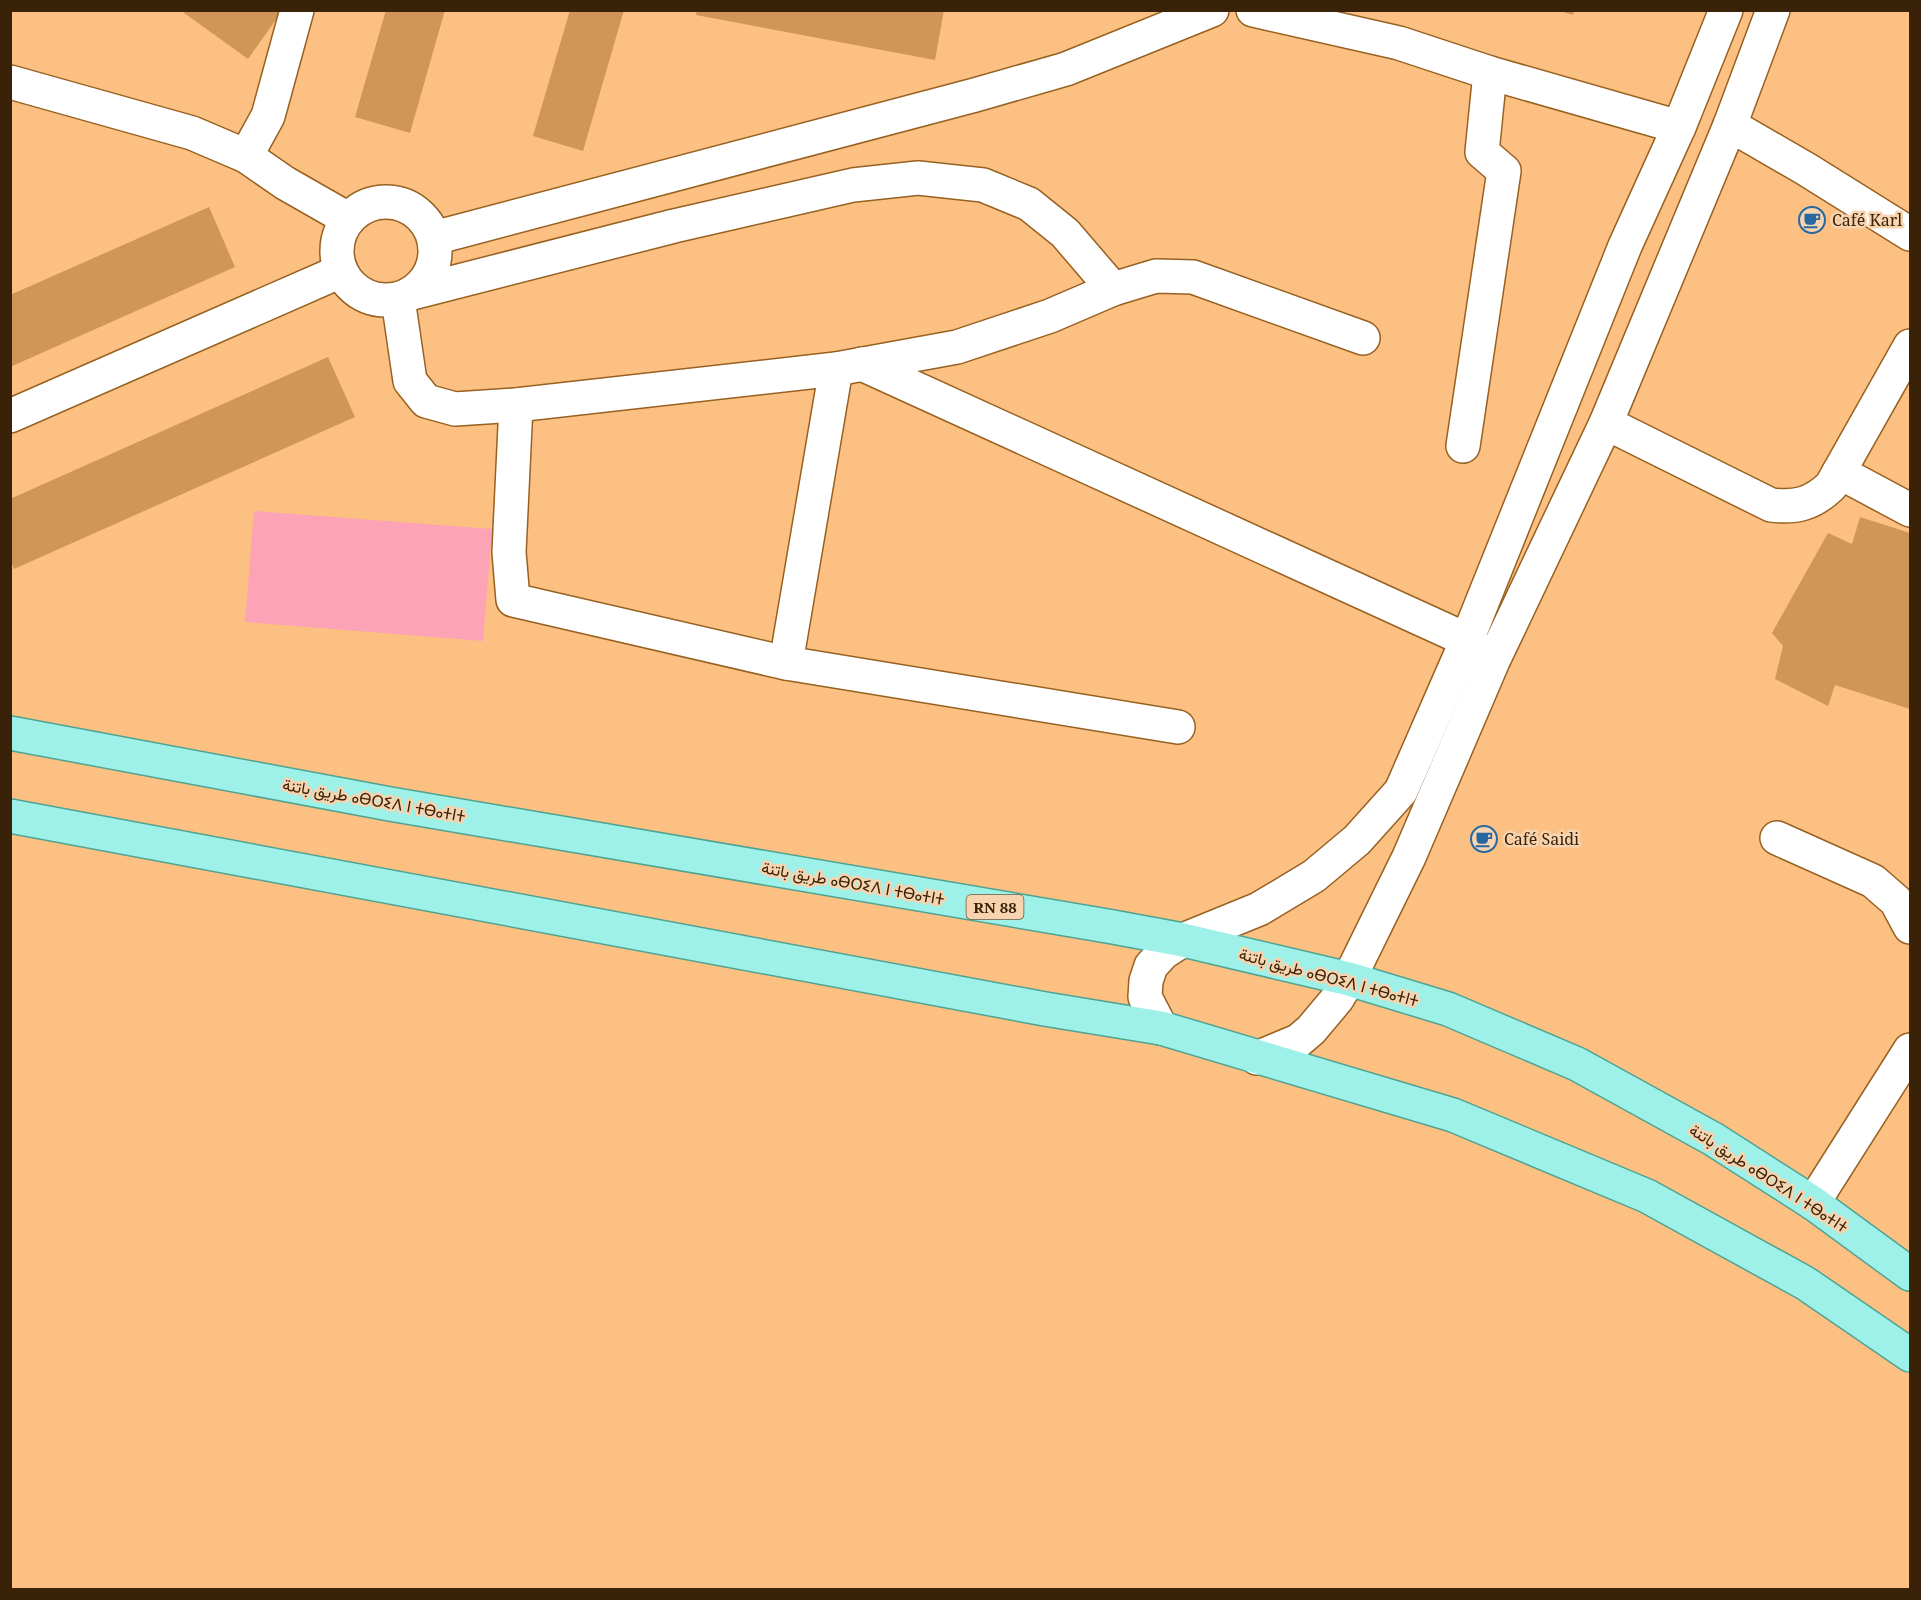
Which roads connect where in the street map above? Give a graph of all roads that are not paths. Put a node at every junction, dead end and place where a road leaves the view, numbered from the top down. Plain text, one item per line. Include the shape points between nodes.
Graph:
1 (297, 10) edge
2 (1212, 10) edge
3 (1253, 10) edge
4 (1726, 10) edge
5 (1773, 10) edge
6 (1490, 73) junction
7 (10, 82) edge
8 (1730, 125) junction
9 (1679, 127) junction
10 (246, 156) junction
11 (348, 219) junction
12 (1911, 234) edge
13 (434, 238) junction
14 (341, 271) junction
15 (1113, 289) junction
16 (405, 296) junction
17 (1363, 338) dead end
18 (1911, 346) edge
19 (849, 366) junction
20 (516, 405) junction
21 (10, 416) edge
22 (1606, 423) junction
23 (1463, 446) dead end
24 (1839, 472) junction
25 (1911, 510) edge
26 (1467, 640) junction
27 (1493, 661) junction
28 (786, 663) junction
29 (1178, 727) dead end
30 (10, 733) edge
31 (10, 816) edge
32 (1777, 838) dead end
33 (1911, 927) edge
34 (1184, 940) junction
35 (1349, 979) junction
36 (1161, 1028) junction
37 (1911, 1050) edge
38 (1257, 1058) junction
39 (1813, 1203) junction
40 (1911, 1274) edge
41 (1911, 1355) edge

1 - 10 street via 268,116
2 - 13 street via 1066,69
3 - 6 street via 1399,43
4 - 9 street
5 - 8 street
6 - 9 street
6 - 23 street via 1482,152 1504,171
7 - 10 street via 192,134
8 - 12 street
8 - 22 street
9 - 26 street via 1625,246
10 - 11 street
11 - 13 street via 379,202 397,203 414,210 427,222
11 - 14 street via 339,235
13 - 16 street via 433,269 425,283
14 - 16 street via 364,296 380,300
14 - 21 street
15 - 16 street via 1065,233 1029,204 983,185 918,178 853,186 674,226
15 - 17 street via 1156,276 1193,277
15 - 19 street via 1050,316 957,347
16 - 20 street via 410,381 426,401 454,409
18 - 24 street
19 - 20 street
19 - 26 street
19 - 28 street
20 - 28 street via 509,552 513,600
22 - 24 street via 1771,506 1803,505 1818,498
22 - 27 street
24 - 25 street
26 - 27 street
26 - 34 street via 1401,791 1357,840 1314,876 1259,909
27 - 35 street via 1409,857
28 - 29 street
30 - 34 main road, طريق باتنة ⴰⴱⵔⵉⴷ ⵏ ⵜⴱⴰⵜⵏⵜ / RN 88 via 402,806
31 - 36 main road
32 - 33 street via 1873,881 1896,901
34 - 35 main road, طريق باتنة ⴰⴱⵔⵉⴷ ⵏ ⵜⴱⴰⵜⵏⵜ / RN 88
34 - 36 street via 1163,953 1151,966 1146,981 1145,997
35 - 38 street via 1311,1030 1298,1041
35 - 39 main road, طريق باتنة ⴰⴱⵔⵉⴷ ⵏ ⵜⴱⴰⵜⵏⵜ / RN 88 via 1448,1009 1577,1064 1713,1139
36 - 38 main road
37 - 39 street
38 - 41 main road via 1453,1115 1647,1197 1805,1283
39 - 40 main road, طريق باتنة ⴰⴱⵔⵉⴷ ⵏ ⵜⴱⴰⵜⵏⵜ / RN 88

